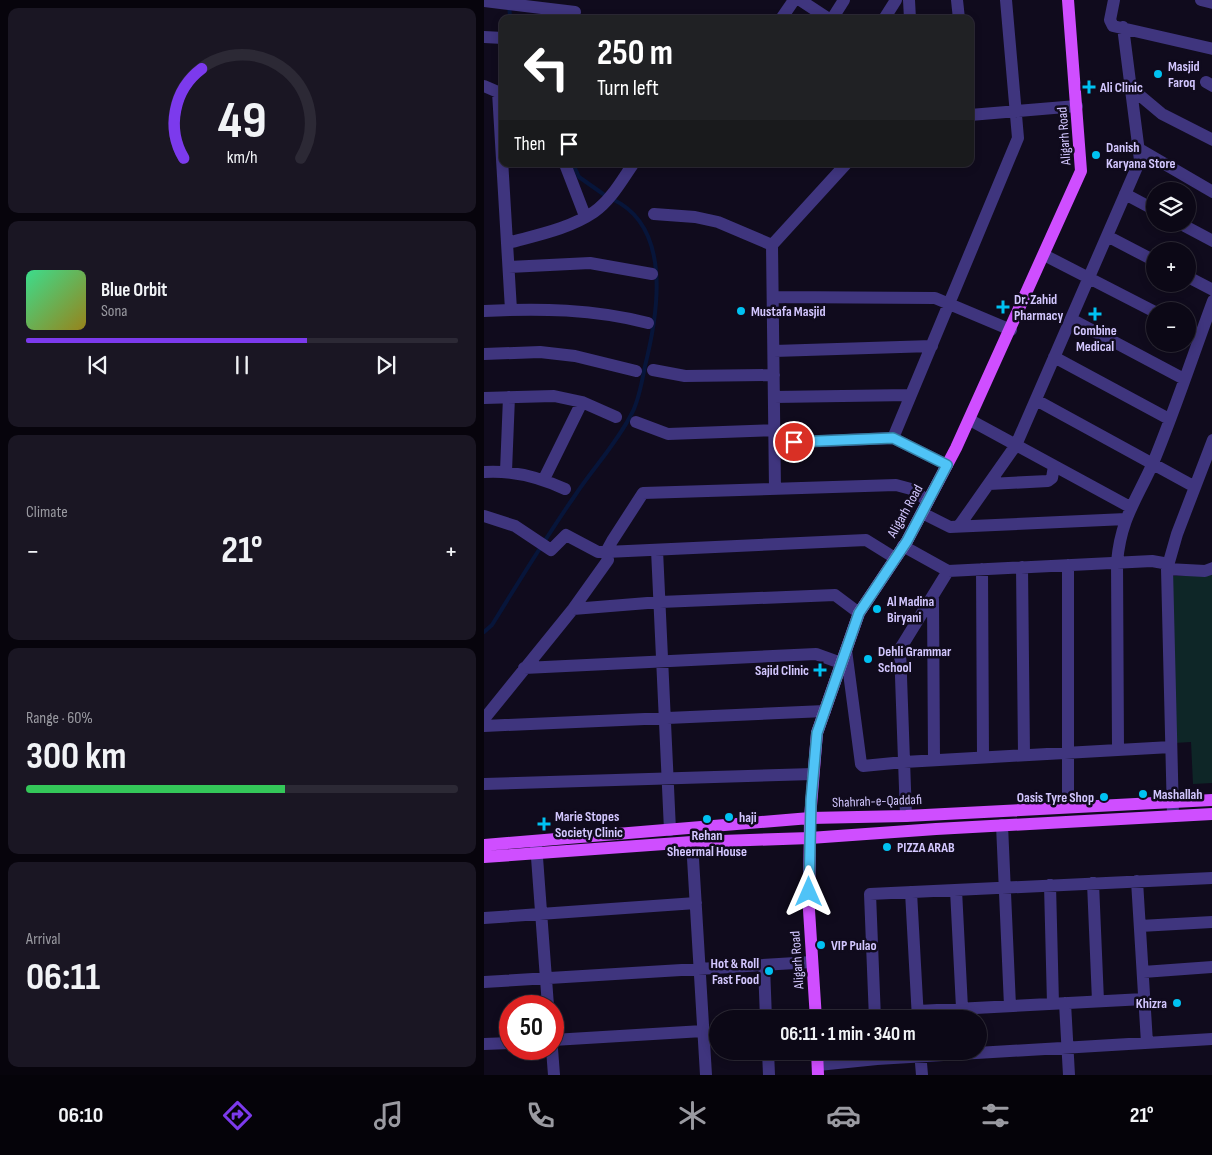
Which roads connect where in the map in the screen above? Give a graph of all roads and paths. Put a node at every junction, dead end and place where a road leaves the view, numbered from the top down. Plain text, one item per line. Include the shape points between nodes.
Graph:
1 (794, 0) edge
2 (800, 0) edge
3 (844, 0) edge
4 (896, 0) edge
5 (909, 0) edge
6 (957, 0) edge
7 (1006, 0) edge
8 (1068, 0) edge
9 (1114, 0) edge
10 (1201, 0) edge
11 (494, 2) edge
12 (1212, 3) edge
13 (574, 10) edge
14 (784, 15) edge
15 (824, 15) edge
16 (833, 15) edge
17 (887, 15) edge
18 (910, 15) edge
19 (959, 15) edge
20 (1123, 28) junction
21 (484, 37) edge
22 (499, 38) edge
23 (1212, 49) edge
24 (484, 86) edge
25 (1131, 88) junction
26 (499, 90) edge
27 (1077, 106) junction
28 (1016, 111) junction
29 (974, 115) edge
30 (1212, 140) edge
31 (1138, 149) junction
32 (504, 167) edge
33 (567, 167) edge
34 (631, 167) edge
35 (843, 167) edge
36 (1212, 192) edge
37 (1125, 194) junction
38 (1146, 205) edge
39 (654, 214) dead end
40 (585, 216) junction
41 (1196, 232) edge
42 (1107, 236) junction
43 (1212, 241) edge
44 (508, 243) junction
45 (772, 245) junction
46 (1044, 255) junction
47 (1146, 256) edge
48 (509, 267) junction
49 (652, 274) dead end
50 (1089, 277) junction
51 (1196, 281) edge
52 (1212, 290) edge
53 (774, 297) junction
54 (1212, 302) edge
55 (950, 303) junction
56 (1146, 307) edge
57 (511, 310) junction
58 (484, 311) edge
59 (1071, 319) junction
60 (1209, 319) edge
61 (648, 323) dead end
62 (1011, 330) junction
63 (1196, 334) edge
64 (1200, 336) junction
65 (932, 346) junction
66 (774, 351) junction
67 (484, 354) edge
68 (1054, 357) junction
69 (653, 370) dead end
70 (636, 371) dead end
71 (774, 375) junction
72 (1184, 379) junction
73 (911, 395) junction
74 (509, 397) junction
75 (774, 397) junction
76 (484, 398) edge
77 (1036, 400) junction
78 (582, 402) junction
79 (616, 417) dead end
80 (1169, 419) junction
81 (970, 420) junction
82 (636, 422) dead end
83 (775, 437) junction
84 (893, 438) junction
85 (1212, 440) edge
86 (1016, 445) junction
87 (1152, 463) junction
88 (947, 465) junction
89 (1054, 466) junction
90 (1207, 470) edge
91 (506, 471) junction
92 (484, 472) edge
93 (544, 479) junction
94 (989, 484) junction
95 (1194, 487) junction
96 (565, 489) dead end
97 (775, 489) junction
98 (928, 501) junction
99 (922, 513) junction
100 (1128, 513) junction
101 (484, 516) edge
102 (959, 526) junction
103 (903, 546) junction
104 (657, 550) junction
105 (606, 552) junction
106 (896, 558) junction
107 (1117, 562) junction
108 (1068, 565) junction
109 (1022, 567) junction
110 (1168, 567) junction
111 (1212, 568) edge
112 (982, 569) junction
113 (948, 571) junction
114 (933, 599) junction
115 (660, 602) junction
116 (573, 609) junction
117 (859, 613) junction
118 (846, 650) junction
119 (663, 660) junction
120 (841, 663) junction
121 (524, 668) junction
122 (824, 710) junction
123 (666, 718) junction
124 (484, 719) edge
125 (484, 726) edge
126 (1171, 748) junction
127 (1118, 749) junction
128 (1066, 752) junction
129 (1024, 754) junction
130 (983, 757) junction
131 (934, 760) junction
132 (904, 762) junction
133 (813, 774) junction
134 (669, 778) junction
135 (484, 784) edge
136 (1212, 800) edge
137 (1172, 802) junction
138 (1068, 807) junction
139 (1212, 814) edge
140 (906, 816) junction
141 (1172, 816) junction
142 (810, 818) junction
143 (1002, 825) junction
144 (670, 830) junction
145 (810, 838) junction
146 (692, 842) junction
147 (484, 845) edge
148 (536, 846) junction
149 (484, 857) edge
150 (1212, 878) edge
151 (1137, 881) junction
152 (1093, 883) junction
153 (1050, 885) junction
154 (1005, 887) junction
155 (956, 890) junction
156 (911, 892) junction
157 (696, 903) junction
158 (540, 915) junction
159 (484, 918) edge
160 (1212, 922) edge
161 (1140, 926) junction
162 (812, 962) junction
163 (764, 966) junction
164 (1212, 967) edge
165 (699, 970) junction
166 (1143, 972) junction
167 (546, 980) junction
168 (484, 982) edge
169 (547, 995) edge
170 (1144, 999) junction
171 (1098, 1001) junction
172 (1059, 1003) junction
173 (1010, 1006) junction
174 (962, 1008) junction
175 (766, 1010) edge
176 (815, 1010) edge
177 (875, 1010) edge
178 (918, 1010) edge
179 (949, 1010) edge
180 (703, 1031) junction
181 (564, 1039) edge
182 (1212, 1039) edge
183 (499, 1043) edge
184 (1147, 1043) junction
185 (484, 1044) edge
186 (1068, 1048) junction
187 (987, 1051) edge
188 (553, 1060) edge
189 (768, 1060) edge
190 (857, 1060) edge
191 (921, 1060) edge
192 (818, 1070) edge
193 (554, 1075) edge
194 (706, 1075) edge
195 (769, 1075) edge
196 (922, 1075) edge
197 (1069, 1075) edge

1 - 14 street
2 - 15 street
3 - 16 street
4 - 17 street
5 - 18 street
6 - 19 street
7 - 28 street
8 - 27 main road, Aligarh Road
9 - 20 street via 1110,20 1113,26
10 - 12 street
11 - 13 street
20 - 23 street
20 - 25 street
21 - 22 street
24 - 26 street
25 - 30 street via 1162,114
25 - 31 street
27 - 28 street
27 - 46 main road, Aligarh Road via 1081,171
28 - 29 street
28 - 55 street via 1018,138
31 - 36 street
31 - 37 street via 1140,160
32 - 44 street
33 - 40 street
34 - 40 street via 604,203
35 - 45 street
37 - 38 street
37 - 42 street
39 - 45 street via 718,222
40 - 44 street via 560,229
41 - 43 street
42 - 47 street
42 - 50 street
44 - 48 street
45 - 53 street
46 - 50 street
46 - 62 main road, Aligarh Road
48 - 49 street via 590,264
48 - 57 street
50 - 56 street
50 - 59 street
51 - 52 street
53 - 55 street via 935,298
53 - 66 street
54 - 60 street
55 - 62 street
55 - 65 street
57 - 58 street
57 - 61 street via 613,314
59 - 68 street
59 - 72 street
60 - 64 street
62 - 81 main road, Aligarh Road
63 - 64 street
64 - 72 street
65 - 66 street
65 - 73 street
66 - 71 street
67 - 70 street via 540,352 575,356
68 - 77 street
68 - 80 street
69 - 71 street via 686,376
71 - 75 street
72 - 80 street
73 - 75 street
73 - 84 street
74 - 76 street
74 - 78 street via 554,396
74 - 91 street
75 - 83 street
77 - 86 street
77 - 87 street
78 - 79 street
78 - 93 street
80 - 87 street
81 - 86 street
81 - 88 main road, Aligarh Road
82 - 83 street via 668,434
83 - 84 street
83 - 97 street
84 - 88 street
85 - 90 street
86 - 89 street
86 - 94 street
87 - 95 street
87 - 100 street
88 - 98 main road, Aligarh Road
89 - 94 street via 1052,478 1048,480
89 - 100 street
90 - 95 street
91 - 92 street
91 - 93 street
93 - 96 street
94 - 102 street
95 - 110 street
97 - 98 street via 896,485 911,489
97 - 105 street via 643,493
98 - 99 main road, Aligarh Road
99 - 102 street via 950,527
99 - 103 main road, Aligarh Road
100 - 102 street
100 - 107 street via 1119,538
101 - 105 street via 516,526 551,550 566,535 598,552
103 - 106 main road, Aligarh Road
103 - 113 street
104 - 105 street
104 - 106 street via 866,540
104 - 115 street
105 - 116 street via 608,560
106 - 117 main road, Aligarh Road
107 - 108 street
107 - 110 street via 1152,561
107 - 127 street
108 - 109 street
108 - 128 street
109 - 112 street
109 - 129 street
110 - 111 street via 1205,571
110 - 126 street
112 - 113 street
112 - 130 street
113 - 114 street
114 - 131 street
114 - 132 street via 900,649
115 - 116 street
115 - 117 street via 836,595
115 - 119 street
116 - 121 street
117 - 118 main road, Aligarh Road
118 - 120 main road, Aligarh Road
118 - 132 street via 861,764
119 - 120 street via 816,654
119 - 121 street
119 - 123 street
120 - 122 main road, Aligarh Road
121 - 124 street
122 - 123 street
122 - 133 main road, Aligarh Road via 817,733
123 - 125 street
123 - 134 street
126 - 127 street
126 - 137 street
127 - 128 street
128 - 129 street
128 - 138 street
129 - 130 street
130 - 131 street
131 - 132 street
132 - 140 street
133 - 134 street
133 - 142 main road, Aligarh Road
134 - 135 street
134 - 144 street
136 - 137 main road, Shahrah-e-Qaddafi
137 - 138 main road, Shahrah-e-Qaddafi
137 - 141 street
138 - 140 main road, Shahrah-e-Qaddafi
139 - 141 main road, Shahrah-e-Qaddafi
140 - 142 main road, Shahrah-e-Qaddafi
141 - 143 main road, Shahrah-e-Qaddafi
142 - 144 main road, Shahrah-e-Qaddafi
142 - 145 main road, Aligarh Road
143 - 145 main road, Shahrah-e-Qaddafi
143 - 154 street
144 - 148 main road, Shahrah-e-Qaddafi
145 - 146 main road, Shahrah-e-Qaddafi
145 - 162 main road, Aligarh Road
146 - 148 main road, Shahrah-e-Qaddafi
146 - 157 street
147 - 148 main road, Shahrah-e-Qaddafi
148 - 149 main road, Shahrah-e-Qaddafi
148 - 158 street
150 - 151 street
151 - 152 street
151 - 161 street
152 - 153 street
152 - 171 street
153 - 154 street
153 - 172 street
154 - 155 street
154 - 173 street
155 - 156 street
155 - 174 street
156 - 177 street via 870,894
156 - 178 street
157 - 158 street
157 - 165 street
158 - 159 street
158 - 167 street
160 - 161 street
161 - 166 street
162 - 163 street
162 - 176 main road, Aligarh Road
163 - 165 street
163 - 175 street
164 - 166 street
165 - 167 street
165 - 180 street
166 - 170 street
167 - 168 street
167 - 169 street
170 - 171 street
170 - 184 street
171 - 172 street
172 - 173 street
172 - 186 street
173 - 174 street
174 - 179 street
180 - 181 street
180 - 194 street
182 - 184 street
183 - 185 street
184 - 186 street
186 - 187 street
186 - 197 street
188 - 193 street
189 - 195 street
190 - 192 street
191 - 196 street

